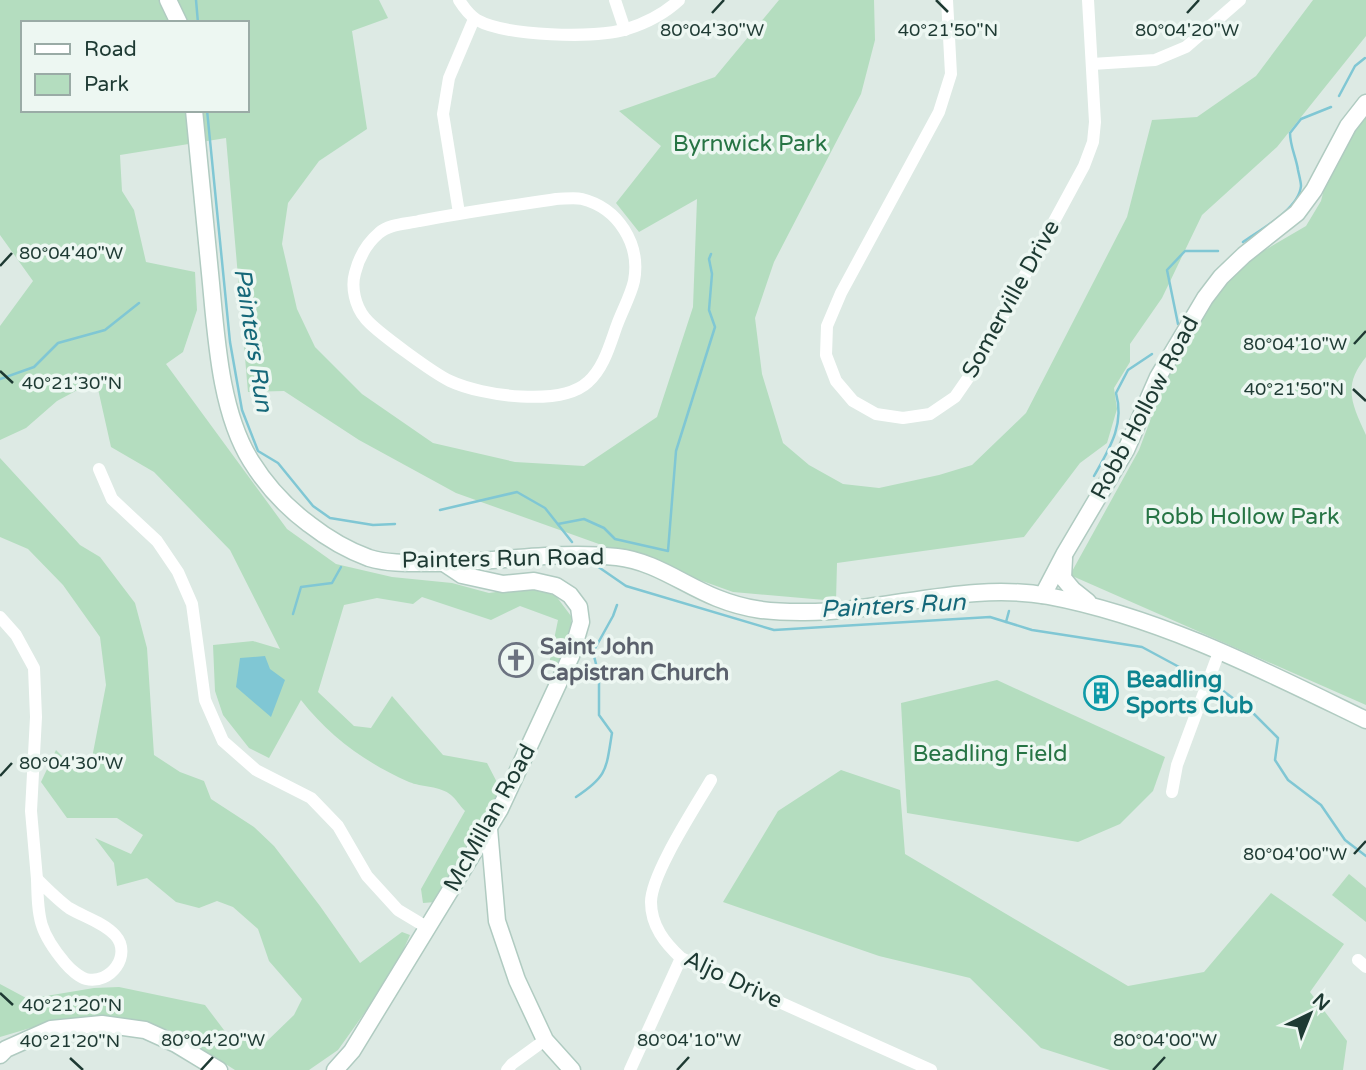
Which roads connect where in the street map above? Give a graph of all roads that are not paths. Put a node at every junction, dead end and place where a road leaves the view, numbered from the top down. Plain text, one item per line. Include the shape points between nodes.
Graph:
1 (168, 0) edge
2 (459, 0) edge
3 (615, 0) edge
4 (679, 0) edge
5 (947, 0) edge
6 (1088, 0) edge
7 (1240, 0) edge
8 (474, 19) junction
9 (178, 21) edge
10 (625, 30) junction
11 (1093, 64) junction
12 (1366, 103) edge
13 (194, 112) edge
14 (459, 213) junction
15 (99, 469) dead end
16 (1065, 553) junction
17 (444, 563) junction
18 (1043, 595) junction
19 (1093, 606) junction
20 (0, 617) edge
21 (1219, 652) junction
22 (1366, 720) edge
23 (711, 780) dead end
24 (1172, 792) dead end
25 (489, 829) junction
26 (37, 879) junction
27 (428, 928) junction
28 (681, 958) junction
29 (545, 1040) junction
30 (0, 1055) edge
31 (219, 1070) edge
32 (335, 1070) edge
33 (507, 1070) edge
34 (572, 1070) edge
35 (630, 1070) edge
36 (931, 1070) edge

1 - 9 street
2 - 8 street
3 - 10 street
4 - 10 street via 650,21
5 - 11 street, Somerville Drive via 951,74 947,91 827,326 826,355 836,381 853,401 876,414 903,418 930,414 955,397 973,371 1084,166 1095,122
6 - 11 street, Somerville Drive
7 - 11 street via 1186,47 1155,60
8 - 10 street via 500,29 529,32
8 - 14 street via 449,78 443,114
12 - 16 street, Robb Hollow Road via 1297,213 1244,255 1205,298 1158,377 1115,470
13 - 17 street, Painters Run Road via 223,373 231,413 250,459 274,492 330,540 371,559
14 - 14 street via 380,231 359,256 353,281 365,318 450,381 485,392 547,398 589,382 606,356 634,280 634,253 625,228 604,208 581,199
15 - 27 street via 112,499 157,541 178,572 192,604 205,700 223,741 256,770 311,798 338,826 367,876 398,910
16 - 18 street, Robb Hollow Road
16 - 19 street via 1063,578
17 - 18 street, Painters Run Road via 620,557 761,612 807,612 987,593
17 - 25 street, McMillan Road via 462,575 502,584 534,581 556,586 579,607 581,622 571,656
18 - 19 street, Painters Run Road
19 - 21 street, Painters Run Road
20 - 26 street via 34,668 31,811
21 - 22 street, Painters Run Road
21 - 24 street via 1177,765
23 - 28 street, Aljo Drive via 657,876 651,902 663,941
25 - 27 street, McMillan Road
25 - 29 street via 497,921 517,980
26 - 26 street via 67,906 117,937 122,951 112,973 100,980 84,979 48,943 38,913
27 - 32 street, McMillan Road via 352,1051
28 - 35 street
28 - 36 street, Aljo Drive
29 - 33 street
29 - 34 street
30 - 31 street via 51,1029 102,1024 145,1030

